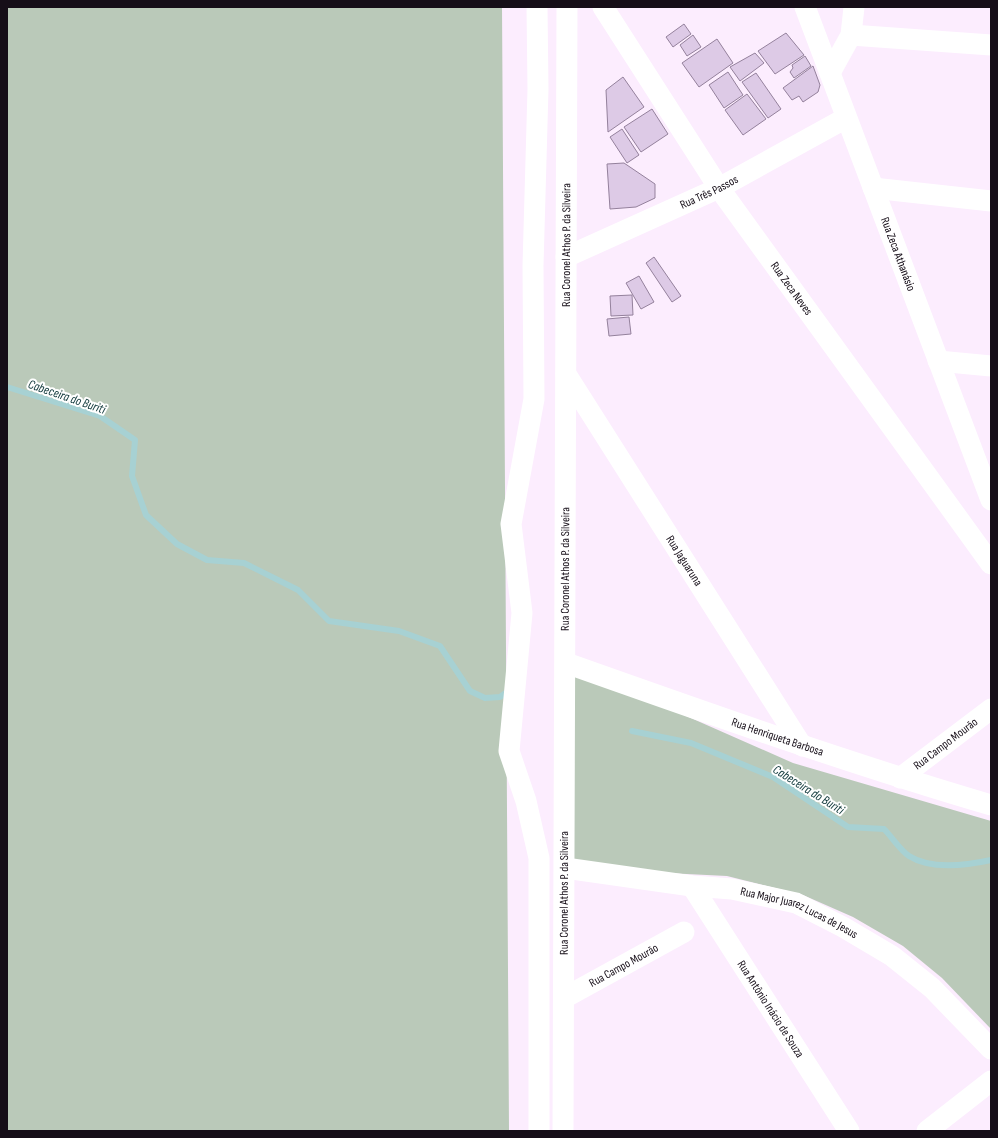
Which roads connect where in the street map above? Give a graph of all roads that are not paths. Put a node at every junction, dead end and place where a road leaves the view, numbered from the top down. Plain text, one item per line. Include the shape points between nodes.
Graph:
1 (537, 7) edge
2 (567, 7) edge
3 (603, 7) edge
4 (805, 7) edge
5 (854, 7) edge
6 (851, 34) junction
7 (991, 45) edge
8 (830, 73) junction
9 (846, 118) junction
10 (719, 188) junction
11 (873, 188) junction
12 (991, 201) edge
13 (566, 257) junction
14 (938, 361) junction
15 (991, 366) edge
16 (566, 374) junction
17 (991, 500) edge
18 (991, 564) edge
19 (566, 663) junction
20 (991, 709) edge
21 (802, 746) junction
22 (900, 778) junction
23 (991, 805) edge
24 (565, 868) junction
25 (692, 886) junction
26 (684, 932) dead end
27 (564, 998) junction
28 (991, 1049) edge
29 (991, 1082) edge
30 (539, 1131) edge
31 (563, 1131) edge
32 (850, 1131) edge
33 (927, 1131) edge

1 - 30 street via 538,89 533,266 534,399 511,524 522,613 509,751 526,801 539,858
2 - 13 street, Rua Coronel Athos P. da Silveira
3 - 10 street, Rua Zeca Neves
4 - 8 street, Rua Zeca Athanásio
5 - 6 street
6 - 7 street
6 - 8 street
8 - 9 street, Rua Zeca Athanásio
9 - 10 street, Rua Três Passos
9 - 11 street, Rua Zeca Athanásio
10 - 13 street, Rua Três Passos
10 - 18 street, Rua Zeca Neves
11 - 12 street
11 - 14 street, Rua Zeca Athanásio
13 - 16 street, Rua Coronel Athos P. da Silveira
14 - 15 street
14 - 17 street, Rua Zeca Athanásio
16 - 19 street, Rua Coronel Athos P. da Silveira
16 - 21 street, Rua Jaguaruna
19 - 21 street, Rua Henriqueta Barbosa
19 - 24 street, Rua Coronel Athos P. da Silveira
20 - 22 street, Rua Campo Mourão
21 - 22 street, Rua Henriqueta Barbosa
22 - 23 street, Rua Henriqueta Barbosa
24 - 25 street, Rua Major Juarez Lucas de Jesus
24 - 27 street, Rua Coronel Athos P. da Silveira
25 - 28 street, Rua Major Juarez Lucas de Jesus via 732,889 796,903 843,927 892,956 932,988
25 - 32 street, Rua Antônio Inácio de Souza
26 - 27 street, Rua Campo Mourão
27 - 31 street, Rua Coronel Athos P. da Silveira
29 - 33 street

